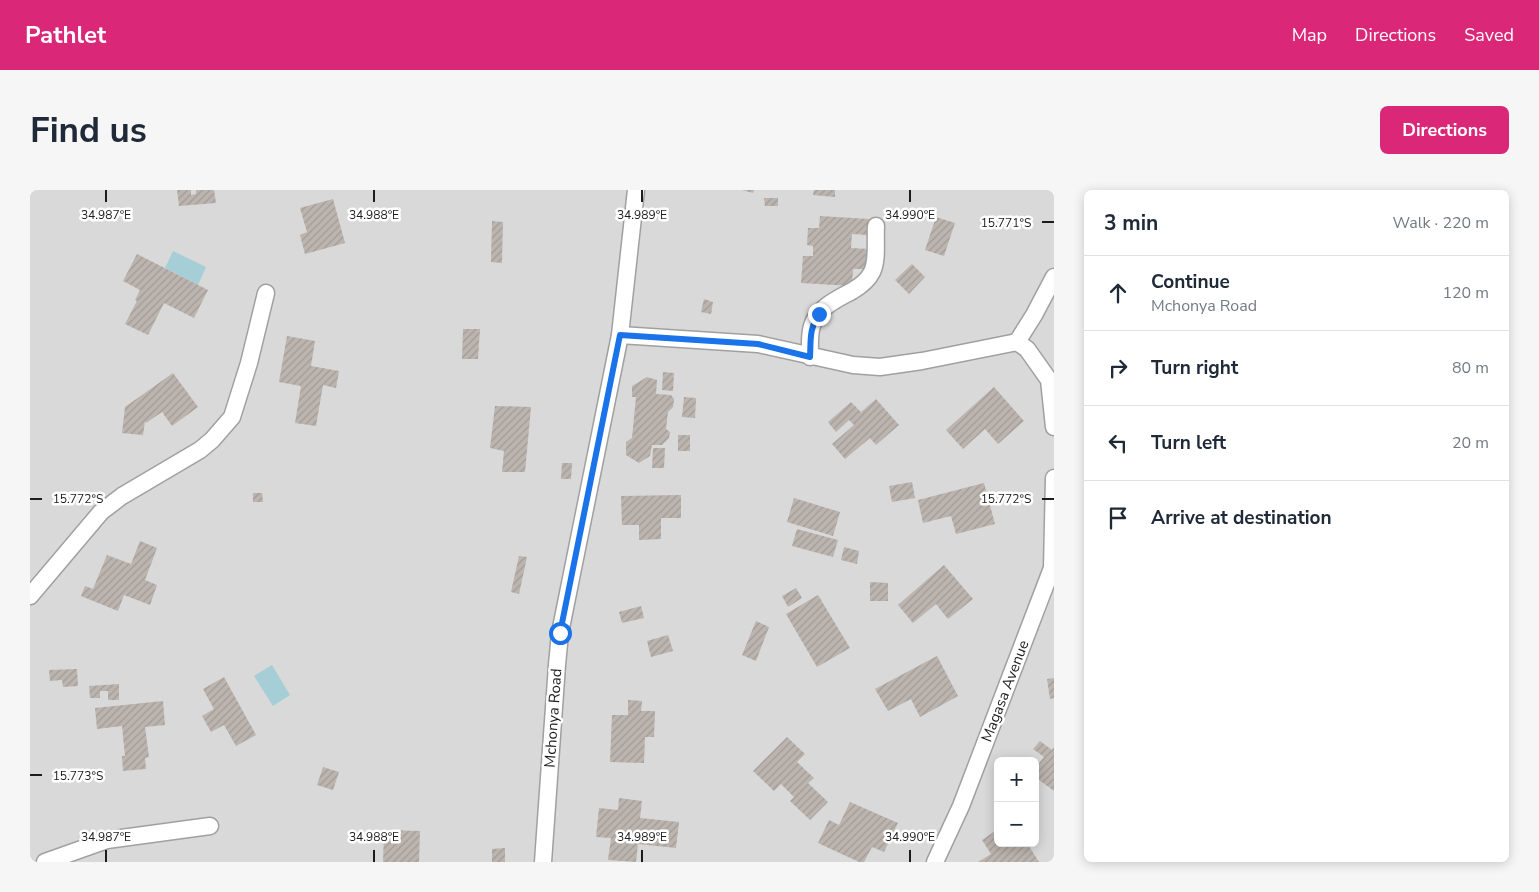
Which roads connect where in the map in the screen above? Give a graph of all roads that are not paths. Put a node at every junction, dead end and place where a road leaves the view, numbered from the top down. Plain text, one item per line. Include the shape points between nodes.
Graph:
1 (636, 190) edge
2 (876, 226) dead end
3 (1054, 276) edge
4 (266, 293) dead end
5 (620, 335) junction
6 (1017, 342) junction
7 (810, 357) junction
8 (1054, 427) edge
9 (1054, 478) edge
10 (1053, 515) edge
11 (1053, 568) edge
12 (30, 596) edge
13 (210, 826) dead end
14 (45, 862) edge
15 (543, 862) edge
16 (935, 862) edge

1 - 5 street, Mchonya Road
2 - 7 street via 872,272 856,288 831,302 819,314 812,324
3 - 6 street
4 - 12 street via 232,417 200,450 122,496 102,512
5 - 7 street via 758,344
5 - 15 street, Mchonya Road via 560,633
6 - 7 street via 880,366
6 - 8 street via 1027,349 1049,380
9 - 10 street, Magasa Avenue
10 - 11 street, Magasa Avenue
11 - 16 street, Magasa Avenue via 961,806
13 - 14 street via 107,840

